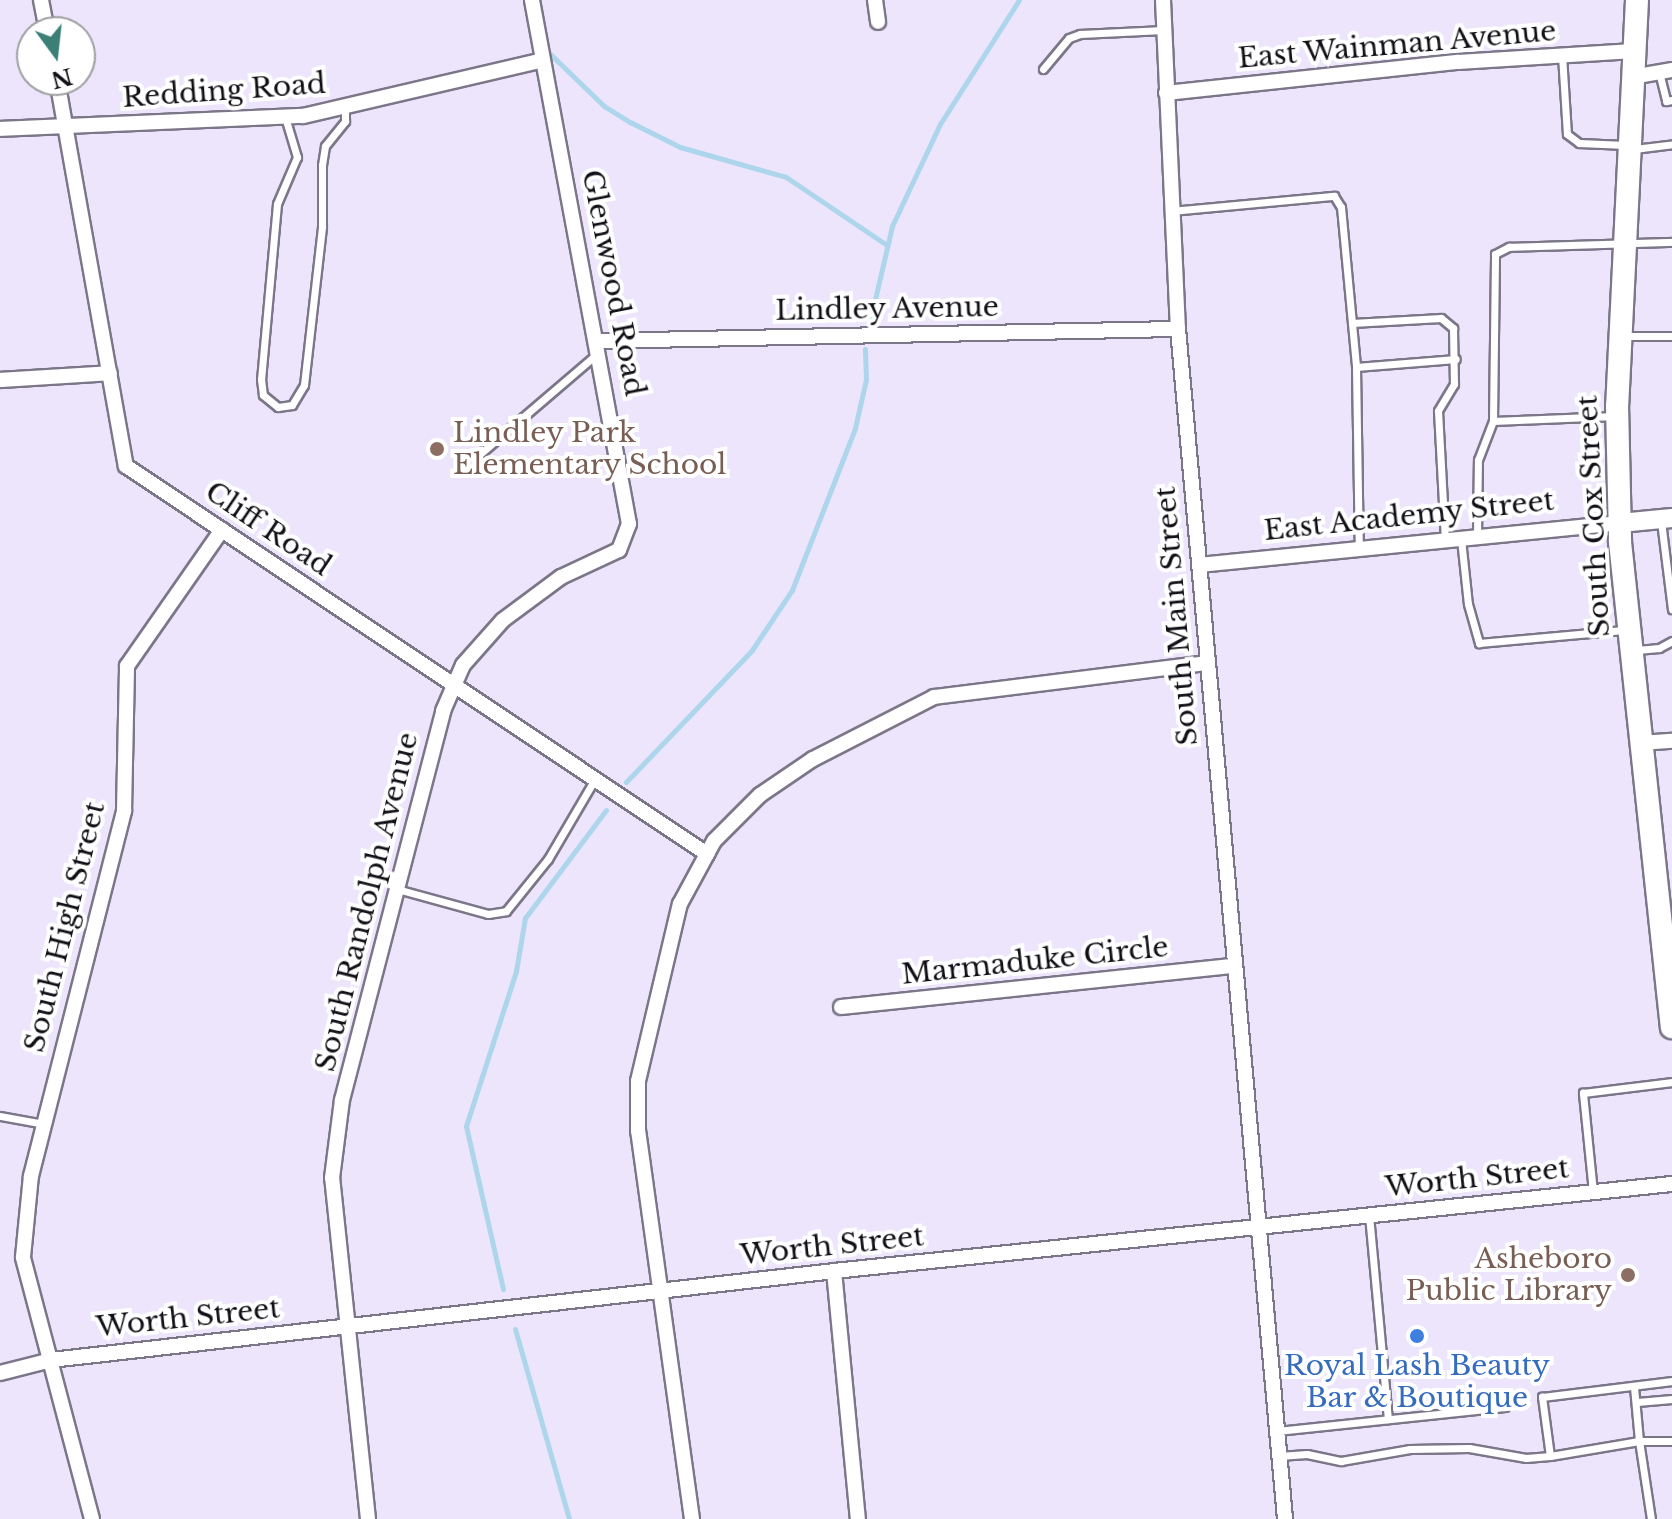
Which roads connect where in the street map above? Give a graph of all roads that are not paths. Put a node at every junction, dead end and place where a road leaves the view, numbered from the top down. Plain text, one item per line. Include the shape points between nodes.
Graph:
1 (532, 0) edge
2 (875, 0) edge
3 (1163, 0) edge
4 (1639, 0) edge
5 (878, 22) dead end
6 (1164, 30) junction
7 (1634, 51) junction
8 (1562, 55) junction
9 (543, 60) junction
10 (1043, 69) dead end
11 (1666, 71) edge
12 (1632, 77) junction
13 (1166, 93) junction
14 (60, 96) edge
15 (1672, 100) edge
16 (345, 108) junction
17 (285, 117) junction
18 (65, 128) junction
19 (0, 129) edge
20 (1672, 144) edge
21 (1628, 147) junction
22 (1169, 211) junction
23 (1672, 242) edge
24 (1624, 243) junction
25 (1352, 323) junction
26 (1178, 329) junction
27 (1619, 335) junction
28 (1672, 336) edge
29 (599, 347) junction
30 (1456, 359) junction
31 (1356, 367) junction
32 (110, 373) junction
33 (0, 380) edge
34 (1617, 416) junction
35 (1493, 421) junction
36 (481, 453) dead end
37 (1666, 518) edge
38 (1620, 523) junction
39 (222, 530) junction
40 (1477, 537) junction
41 (1453, 540) junction
42 (1359, 549) junction
43 (597, 562) joint
44 (1199, 565) junction
45 (1672, 609) edge
46 (1630, 640) junction
47 (1672, 641) edge
48 (1207, 663) junction
49 (454, 685) junction
50 (1672, 741) edge
51 (1640, 743) junction
52 (595, 779) junction
53 (707, 854) junction
54 (397, 889) junction
55 (1666, 910) edge
56 (1234, 966) junction
57 (841, 1007) dead end
58 (1671, 1016) edge
59 (1672, 1082) edge
60 (0, 1116) edge
61 (44, 1124) junction
62 (1672, 1184) edge
63 (1593, 1192) junction
64 (1369, 1215) junction
65 (1257, 1227) junction
66 (834, 1271) junction
67 (661, 1291) junction
68 (348, 1326) junction
69 (51, 1360) junction
70 (0, 1373) edge
71 (1672, 1381) edge
72 (1634, 1387) junction
73 (1672, 1399) edge
74 (1637, 1402) junction
75 (1505, 1407) dead end
76 (1388, 1419) junction
77 (1277, 1431) junction
78 (1639, 1441) junction
79 (1672, 1441) edge
80 (1279, 1456) junction
81 (1550, 1456) junction
82 (92, 1519) edge
83 (368, 1519) edge
84 (692, 1519) edge
85 (858, 1519) edge
86 (1285, 1519) edge
87 (1651, 1519) edge

1 - 9 street, Glenwood Road
2 - 5 street
3 - 6 street, South Main Street
4 - 7 main road, South Cox Street
6 - 10 lane via 1080,34 1069,38
6 - 13 street, South Main Street
7 - 8 street, East Wainman Avenue
7 - 12 main road, South Cox Street
8 - 13 street, East Wainman Avenue
8 - 21 lane via 1570,138
9 - 16 street, Redding Road
9 - 29 street, Glenwood Road
11 - 12 street
11 - 15 lane via 1666,101
12 - 21 main road, South Cox Street
13 - 22 street, South Main Street
14 - 18 street, Cliff Road
16 - 17 street, Redding Road
16 - 17 lane via 345,121 325,146 322,165 322,226 304,385 292,405 278,407 263,395 261,379 277,204 297,157
17 - 18 street, Redding Road
18 - 19 street, Redding Road
18 - 32 street, Cliff Road
20 - 21 lane
21 - 24 main road, South Cox Street
22 - 25 lane via 1334,196 1341,207
22 - 26 street, South Main Street
23 - 24 lane
24 - 27 main road, South Cox Street
24 - 35 lane via 1509,247 1495,254
25 - 30 lane via 1441,318 1453,328
25 - 31 lane
26 - 29 street, Lindley Avenue
26 - 44 street, South Main Street
27 - 28 lane
27 - 34 main road, South Cox Street
29 - 36 lane
29 - 43 street, Glenwood Road via 629,524 619,550
30 - 31 lane
30 - 41 lane via 1454,384 1438,411
31 - 42 lane
32 - 33 street
32 - 39 street, Cliff Road via 126,466
34 - 35 lane
34 - 38 main road, South Cox Street
35 - 40 lane via 1478,460
37 - 38 street, East Academy Street
37 - 45 lane
38 - 40 street, East Academy Street
38 - 46 main road, South Cox Street
39 - 49 street, Cliff Road
39 - 61 street, South High Street via 127,666 124,811
40 - 41 street, East Academy Street
41 - 42 street, East Academy Street
41 - 46 lane via 1479,643
42 - 44 street, East Academy Street
43 - 49 street, South Randolph Avenue via 561,577 503,620 463,665
44 - 48 street, South Main Street
46 - 47 lane via 1659,648
46 - 51 main road, South Cox Street
48 - 53 street via 934,697 813,759 760,795
48 - 56 street, South Main Street
49 - 52 street, Cliff Road
49 - 54 street, South Randolph Avenue
50 - 51 street
51 - 55 main road, South Cox Street
52 - 53 street, Cliff Road
52 - 54 lane via 548,859 506,911 488,914
53 - 67 street via 680,904 638,1081 638,1131
54 - 68 street, South Randolph Avenue via 342,1100 332,1178
55 - 58 main road, South Cox Street
56 - 57 street, Marmaduke Circle
56 - 65 street, South Main Street
59 - 63 lane via 1583,1093
60 - 61 lane
61 - 69 street, South High Street via 31,1176 23,1257
62 - 63 street, Worth Street
63 - 64 street, Worth Street
64 - 65 street, Worth Street
64 - 76 lane
65 - 66 street, Worth Street
65 - 77 street, South Main Street
66 - 67 street, Worth Street
66 - 85 street
67 - 68 street, Worth Street
67 - 84 street
68 - 69 street, Worth Street
68 - 83 street, South Randolph Avenue
69 - 70 street, Worth Street
69 - 82 street, South High Street
71 - 72 lane
72 - 74 lane
72 - 81 lane via 1542,1397
73 - 74 lane
74 - 78 lane
75 - 76 lane
76 - 77 lane
77 - 80 street, South Main Street
78 - 79 lane
78 - 81 lane
78 - 87 lane
80 - 81 lane via 1307,1454 1341,1461 1410,1449 1469,1448 1526,1458
80 - 86 street, South Main Street

